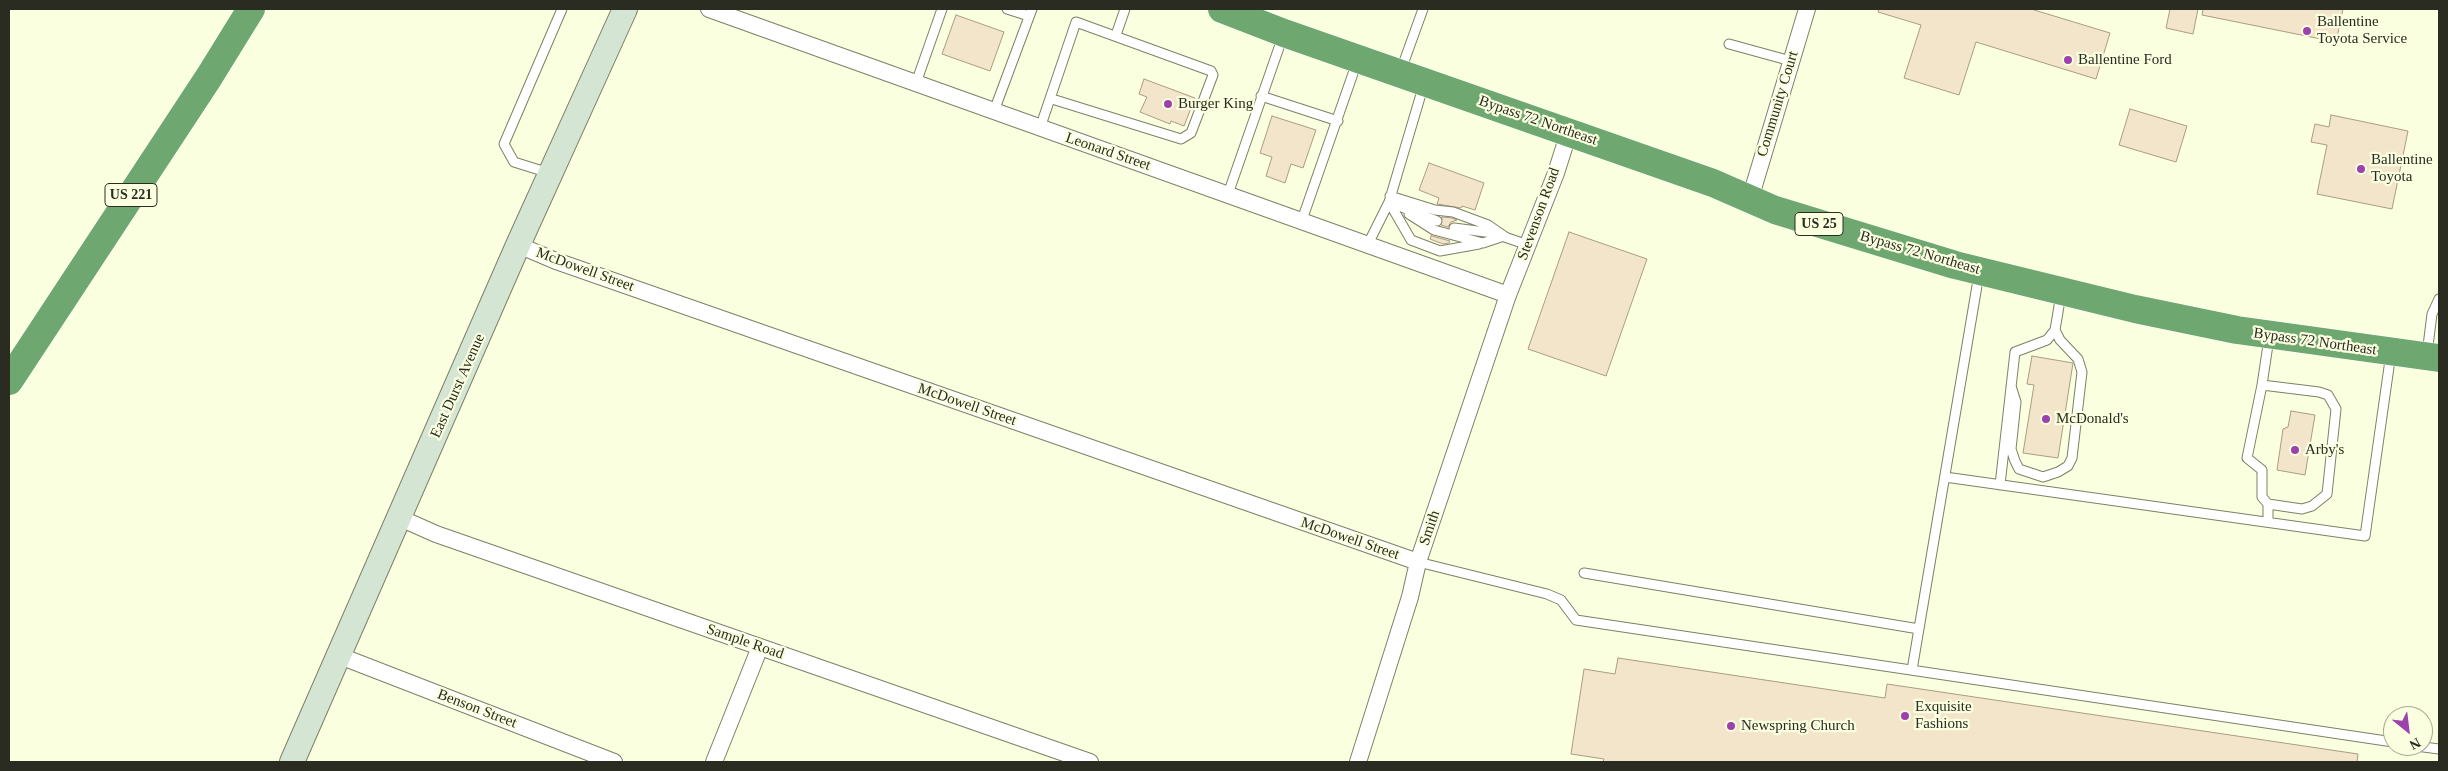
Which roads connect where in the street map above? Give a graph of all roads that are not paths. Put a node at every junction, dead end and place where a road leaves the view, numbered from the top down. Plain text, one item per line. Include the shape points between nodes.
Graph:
1 (562, 9) edge
2 (625, 9) edge
3 (709, 9) edge
4 (942, 9) edge
5 (1007, 9) edge
6 (1125, 9) edge
7 (1222, 9) edge
8 (1423, 9) edge
9 (1806, 9) edge
10 (245, 12) edge
11 (1030, 13) edge
12 (1284, 33) junction
13 (1116, 35) junction
14 (1730, 44) dead end
15 (1358, 58) junction
16 (1791, 61) junction
17 (1413, 77) junction
18 (916, 83) junction
19 (1261, 96) junction
20 (1052, 99) junction
21 (994, 111) junction
22 (1338, 121) junction
23 (1040, 128) junction
24 (1569, 132) junction
25 (552, 174) junction
26 (1228, 194) junction
27 (1390, 199) junction
28 (1750, 199) junction
29 (1302, 220) junction
30 (1437, 221) dead end
31 (1454, 228) dead end
32 (1504, 236) junction
33 (1483, 243) junction
34 (1368, 244) junction
35 (518, 245) junction
36 (1528, 245) junction
37 (1979, 271) junction
38 (2061, 291) junction
39 (1508, 295) junction
40 (2439, 299) edge
41 (2055, 330) junction
42 (2269, 335) junction
43 (2391, 353) junction
44 (2433, 358) edge
45 (9, 381) edge
46 (2262, 385) junction
47 (2011, 386) junction
48 (1945, 477) junction
49 (2000, 485) junction
50 (2268, 504) junction
51 (400, 518) junction
52 (2268, 522) junction
53 (1418, 562) junction
54 (1584, 573) dead end
55 (1919, 629) junction
56 (760, 647) junction
57 (340, 656) junction
58 (1912, 670) junction
59 (2383, 741) edge
60 (292, 762) edge
61 (614, 762) edge
62 (714, 762) edge
63 (1090, 762) edge
64 (1358, 762) edge

1 - 25 lane via 504,144 514,162
2 - 25 street, East Durst Avenue
3 - 18 street, Leonard Street
4 - 18 lane
5 - 11 lane
6 - 13 lane
7 - 12 highway, Bypass 72 Northeast / US 25
8 - 17 lane
9 - 16 street, Community Court
10 - 45 highway, US 221 via 209,77
11 - 21 lane
12 - 15 highway, Bypass 72 Northeast / US 25
12 - 19 lane
13 - 20 lane via 1076,22
13 - 20 lane via 1210,71 1213,75 1191,133 1181,139
14 - 16 lane
15 - 17 highway, Bypass 72 Northeast / US 25
15 - 22 lane
16 - 28 street, Community Court
17 - 24 highway, Bypass 72 Northeast / US 25
17 - 27 lane via 1409,134
18 - 21 street, Leonard Street
19 - 22 lane
19 - 26 lane
20 - 23 lane
21 - 23 street, Leonard Street
22 - 29 lane
23 - 26 street, Leonard Street
24 - 28 highway, Bypass 72 Northeast / US 25
24 - 36 street, Stevenson Road
25 - 35 street, East Durst Avenue
26 - 29 street, Leonard Street
27 - 30 lane
27 - 32 lane via 1453,212 1488,225
27 - 33 lane via 1434,230
27 - 33 lane via 1411,240 1440,251
27 - 34 lane
28 - 37 highway, Bypass 72 Northeast / US 25 via 1784,213
29 - 34 street, Leonard Street
31 - 32 lane
32 - 33 lane
32 - 36 lane
34 - 39 street, Leonard Street
35 - 51 street, East Durst Avenue
35 - 53 street, McDowell Street
36 - 39 street, Stevenson Road
37 - 38 highway, Bypass 72 Northeast / US 25
37 - 48 lane
38 - 41 lane
38 - 42 highway, Bypass 72 Northeast / US 25
39 - 53 street, Smith
40 - 44 lane via 2432,314
41 - 47 lane via 2047,340 2014,352
41 - 47 lane via 2078,359 2082,372 2072,458 2068,466 2043,477 2020,469 2011,449 2016,402
42 - 43 highway, Bypass 72 Northeast / US 25
42 - 46 lane
43 - 44 highway, Bypass 72 Northeast / US 25
43 - 52 lane via 2365,536
46 - 50 lane via 2248,458 2262,470 2262,497
46 - 50 lane via 2319,392 2328,395 2336,409 2327,494 2312,506 2302,508
47 - 49 lane
48 - 49 lane
48 - 55 lane
49 - 52 lane
50 - 52 lane
51 - 56 street, Sample Road via 436,534
51 - 57 street, East Durst Avenue
53 - 58 lane via 1547,594 1561,600 1576,620
53 - 64 street, Smith
54 - 55 lane
55 - 58 lane
56 - 62 street
56 - 63 street, Sample Road
57 - 60 street, East Durst Avenue
57 - 61 street, Benson Street
58 - 59 lane

